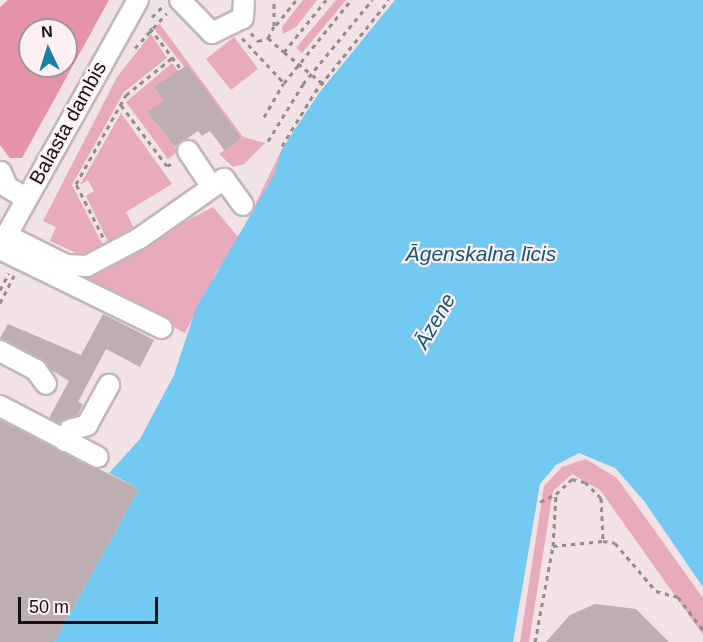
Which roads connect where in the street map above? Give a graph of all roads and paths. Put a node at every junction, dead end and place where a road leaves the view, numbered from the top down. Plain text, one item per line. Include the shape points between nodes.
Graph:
1 (138, 0) edge
2 (180, 0) edge
3 (244, 0) edge
4 (296, 0) edge
5 (326, 0) edge
6 (351, 0) edge
7 (372, 0) edge
8 (389, 0) edge
9 (274, 26) dead end
10 (233, 27) junction
11 (150, 28) dead end
12 (268, 38) dead end
13 (284, 52) junction
14 (172, 58) junction
15 (299, 64) junction
16 (181, 69) dead end
17 (311, 74) junction
18 (284, 82) junction
19 (322, 83) junction
20 (121, 105) junction
21 (264, 117) dead end
22 (268, 141) dead end
23 (282, 146) dead end
24 (188, 151) joint
25 (2, 172) edge
26 (212, 187) junction
27 (26, 198) junction
28 (243, 205) dead end
29 (2, 243) edge
30 (111, 253) junction
31 (162, 328) dead end
32 (0, 351) edge
33 (46, 384) dead end
34 (109, 385) dead end
35 (0, 406) edge
36 (65, 441) junction
37 (98, 457) dead end
38 (556, 494) junction
39 (540, 502) dead end
40 (603, 541) junction
41 (553, 546) junction
42 (703, 630) edge
43 (535, 642) edge

1 - 27 street, Balasta dambis
2 - 10 street via 205,30 221,33
3 - 10 street via 243,18
4 - 9 path
5 - 13 path
6 - 15 path
7 - 17 path
8 - 19 path
10 - 18 path
11 - 14 path
12 - 13 path
13 - 15 path
14 - 16 path
14 - 20 path
15 - 17 path
15 - 18 path
17 - 19 path
17 - 22 path
18 - 21 path
19 - 23 path
20 - 24 path via 167,166
20 - 30 path via 76,184
24 - 26 street
25 - 27 street via 7,187
26 - 28 street via 224,179
26 - 30 street
27 - 29 street, Balasta dambis
29 - 30 street via 66,265 87,266
29 - 31 street
32 - 33 street via 36,370
34 - 36 street via 87,425 70,430
35 - 36 street
36 - 37 street
38 - 39 path
38 - 40 path via 572,479 585,482 601,498
38 - 41 path
40 - 41 path
40 - 42 path via 615,543 656,591 678,597
41 - 43 path

